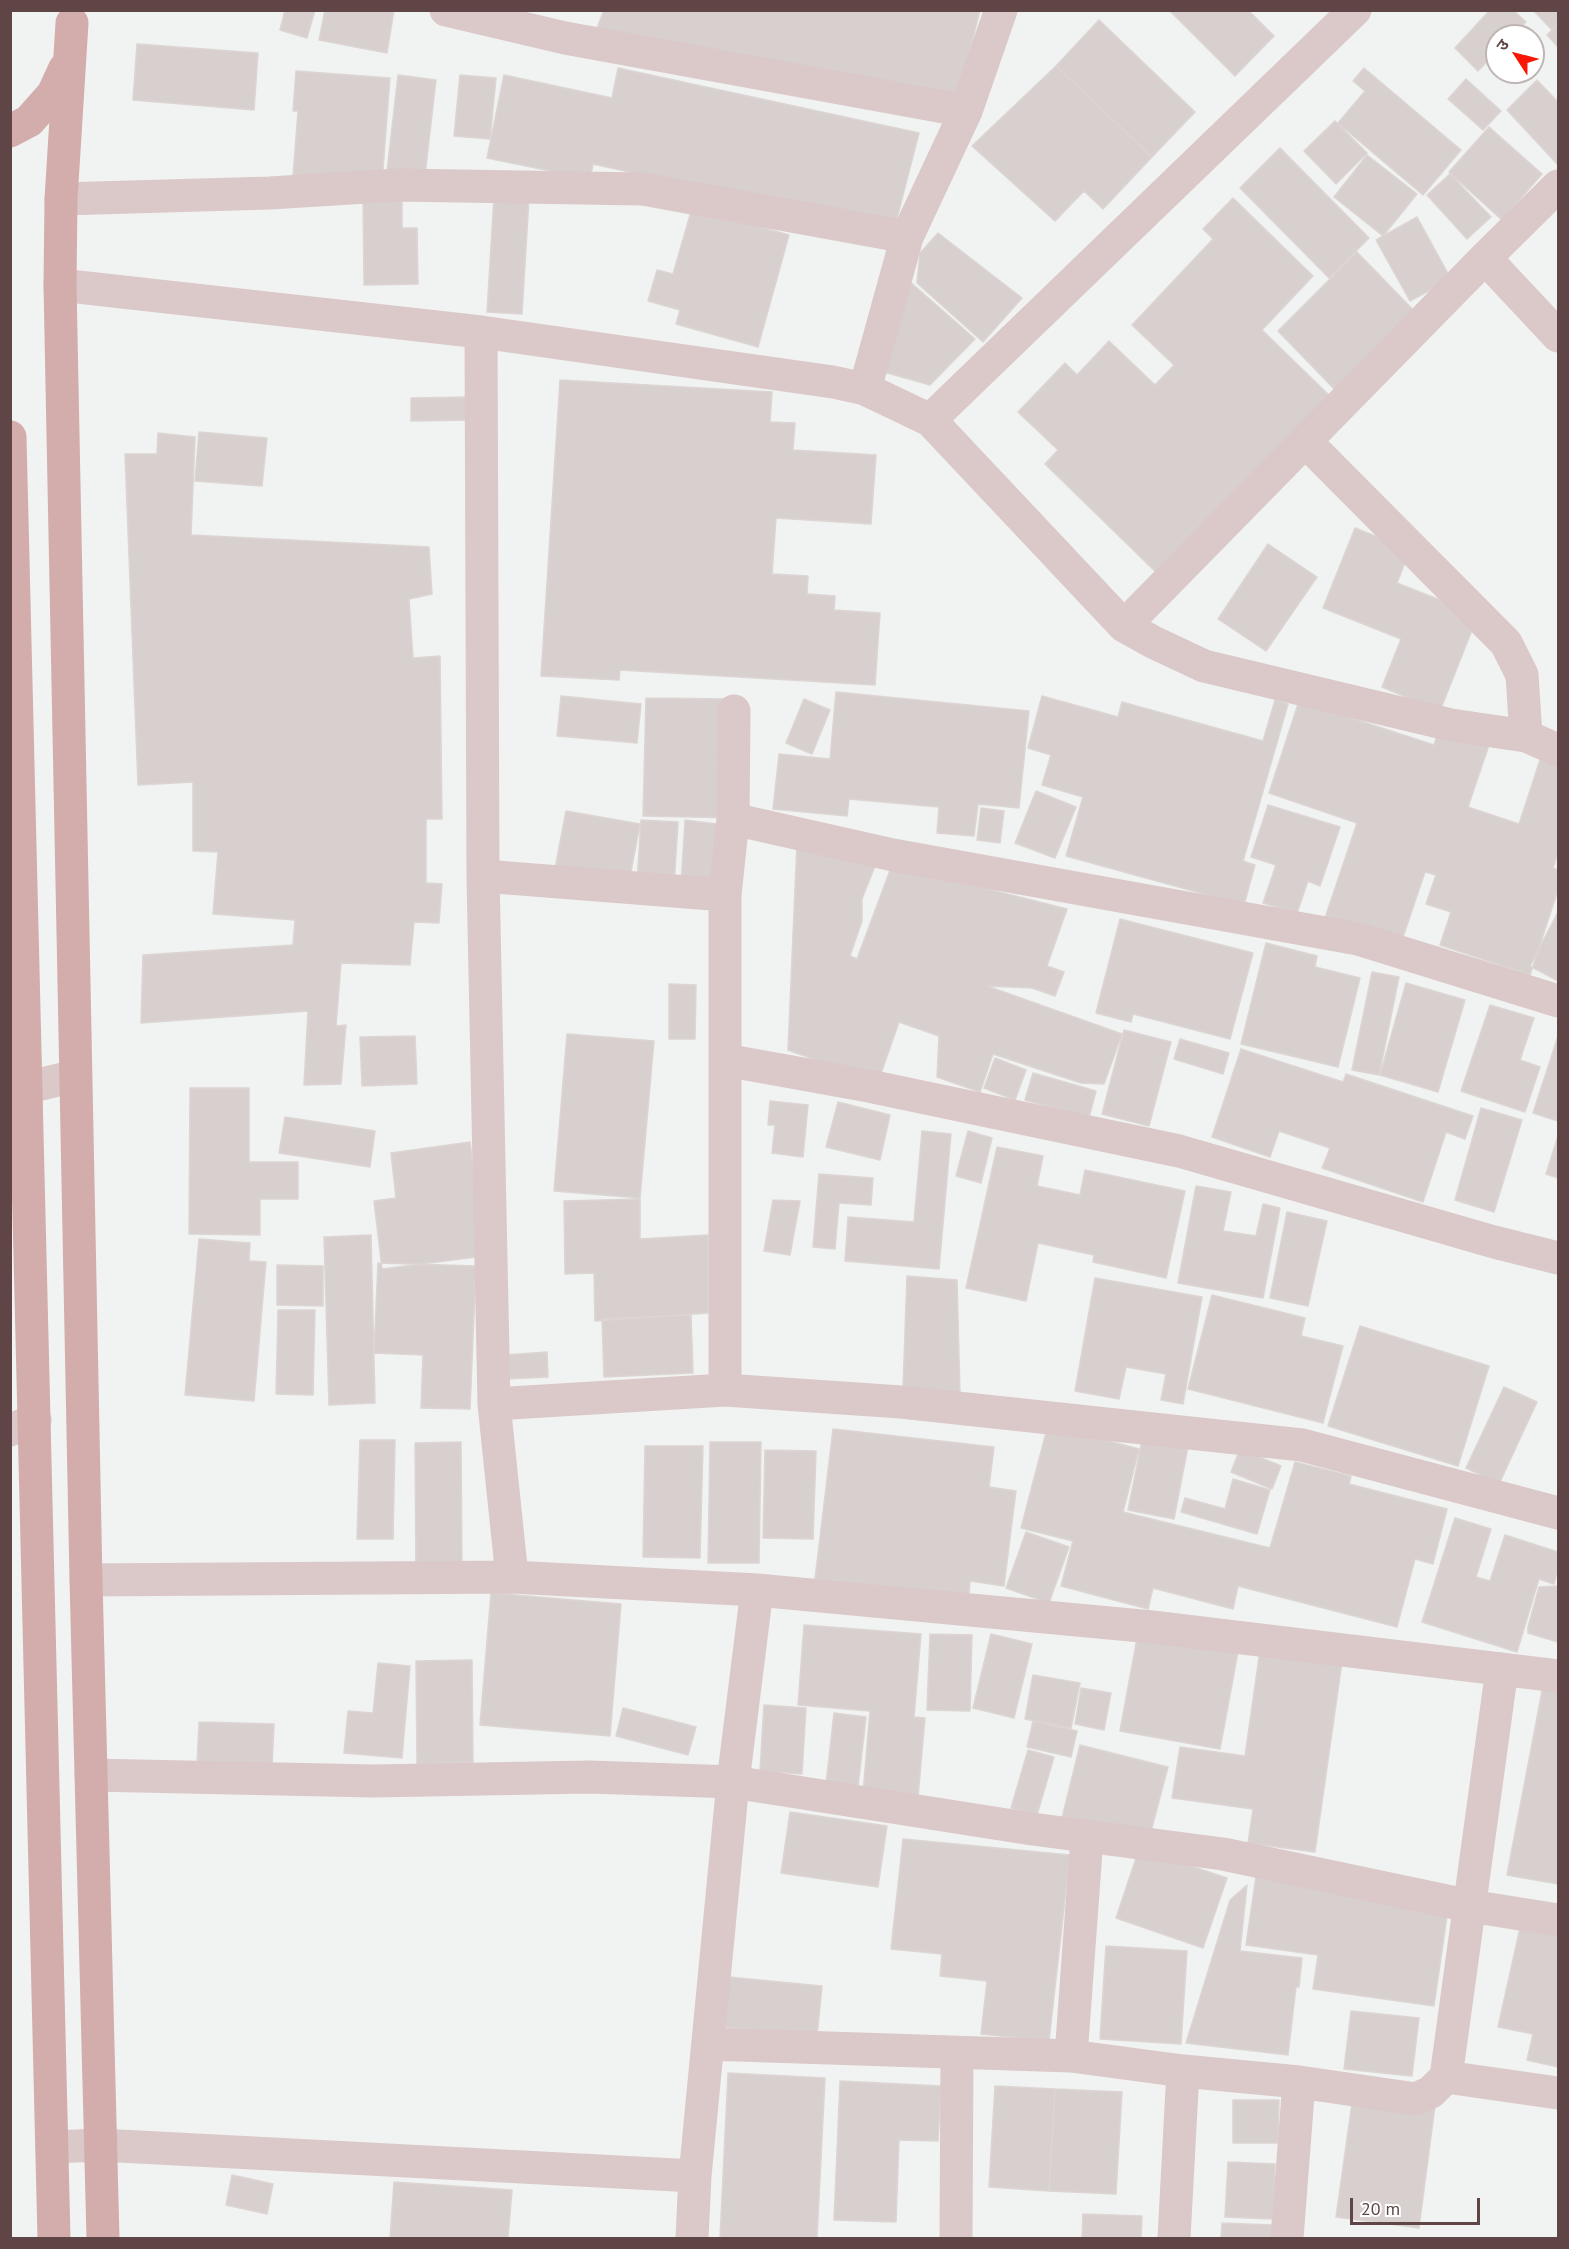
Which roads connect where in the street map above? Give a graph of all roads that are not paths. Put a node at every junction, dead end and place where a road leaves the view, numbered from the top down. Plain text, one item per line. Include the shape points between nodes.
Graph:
1 (446, 10) edge
2 (1001, 10) edge
3 (1355, 10) edge
4 (71, 17) edge
5 (966, 111) junction
6 (10, 131) edge
7 (1558, 186) edge
8 (61, 199) junction
9 (907, 237) junction
10 (1485, 258) junction
11 (60, 285) junction
12 (481, 332) junction
13 (1558, 336) edge
14 (865, 389) junction
15 (930, 420) junction
16 (10, 437) edge
17 (1306, 442) junction
18 (11, 487) edge
19 (1124, 626) junction
20 (734, 711) dead end
21 (1526, 736) junction
22 (1558, 750) edge
23 (733, 819) junction
24 (483, 876) junction
25 (725, 895) junction
26 (1558, 1001) edge
27 (725, 1060) junction
28 (75, 1076) junction
29 (18, 1090) edge
30 (1558, 1258) edge
31 (725, 1390) junction
32 (494, 1404) junction
33 (22, 1425) edge
34 (1558, 1513) edge
35 (512, 1577) junction
36 (86, 1580) junction
37 (757, 1590) junction
38 (1502, 1669) junction
39 (1558, 1676) edge
40 (91, 1775) junction
41 (733, 1782) junction
42 (1087, 1837) junction
43 (1470, 1906) junction
44 (1558, 1920) edge
45 (708, 2044) junction
46 (957, 2053) junction
47 (1071, 2056) junction
48 (1183, 2071) junction
49 (1446, 2077) junction
50 (1299, 2082) junction
51 (1558, 2093) edge
52 (100, 2145) junction
53 (52, 2147) junction
54 (695, 2176) junction
55 (54, 2238) edge
56 (103, 2238) edge
57 (692, 2238) edge
58 (956, 2238) edge
59 (1174, 2238) edge
60 (1287, 2238) edge

1 - 5 street via 565,38
2 - 5 street
3 - 15 street
4 - 6 main road via 69,60 53,94 29,121
4 - 8 main road
5 - 9 street
7 - 10 street
8 - 9 street via 398,185 643,189
8 - 11 main road
9 - 14 street
10 - 13 street
10 - 17 street
11 - 12 street
11 - 28 main road
12 - 14 street
12 - 24 street
14 - 15 street
15 - 19 street
16 - 18 main road
17 - 19 street
17 - 21 street via 1506,643 1522,675
18 - 29 main road
19 - 21 street via 1204,666 1451,725
20 - 23 street
21 - 22 street
23 - 25 street
23 - 26 street via 893,855 1358,939
24 - 25 street
24 - 32 street
25 - 27 street
27 - 30 street via 1179,1151
27 - 31 street
28 - 29 street
28 - 36 main road
29 - 33 main road
31 - 32 street
31 - 34 street via 901,1401 1302,1445
32 - 35 street
33 - 53 main road
35 - 36 street
35 - 37 street
36 - 40 main road
37 - 38 street via 1152,1627
37 - 41 street
38 - 39 street
38 - 43 street
40 - 41 street via 374,1781 590,1777
40 - 52 main road
41 - 42 street
41 - 45 street
42 - 43 street via 1223,1854
42 - 47 street
43 - 44 street
43 - 49 street
45 - 46 street
45 - 54 street
46 - 47 street
46 - 58 street
47 - 48 street
48 - 50 street
48 - 59 street
49 - 50 street via 1431,2092 1416,2099
49 - 51 street
50 - 60 street
52 - 53 street
52 - 54 street
52 - 56 main road
53 - 55 main road
54 - 57 street

